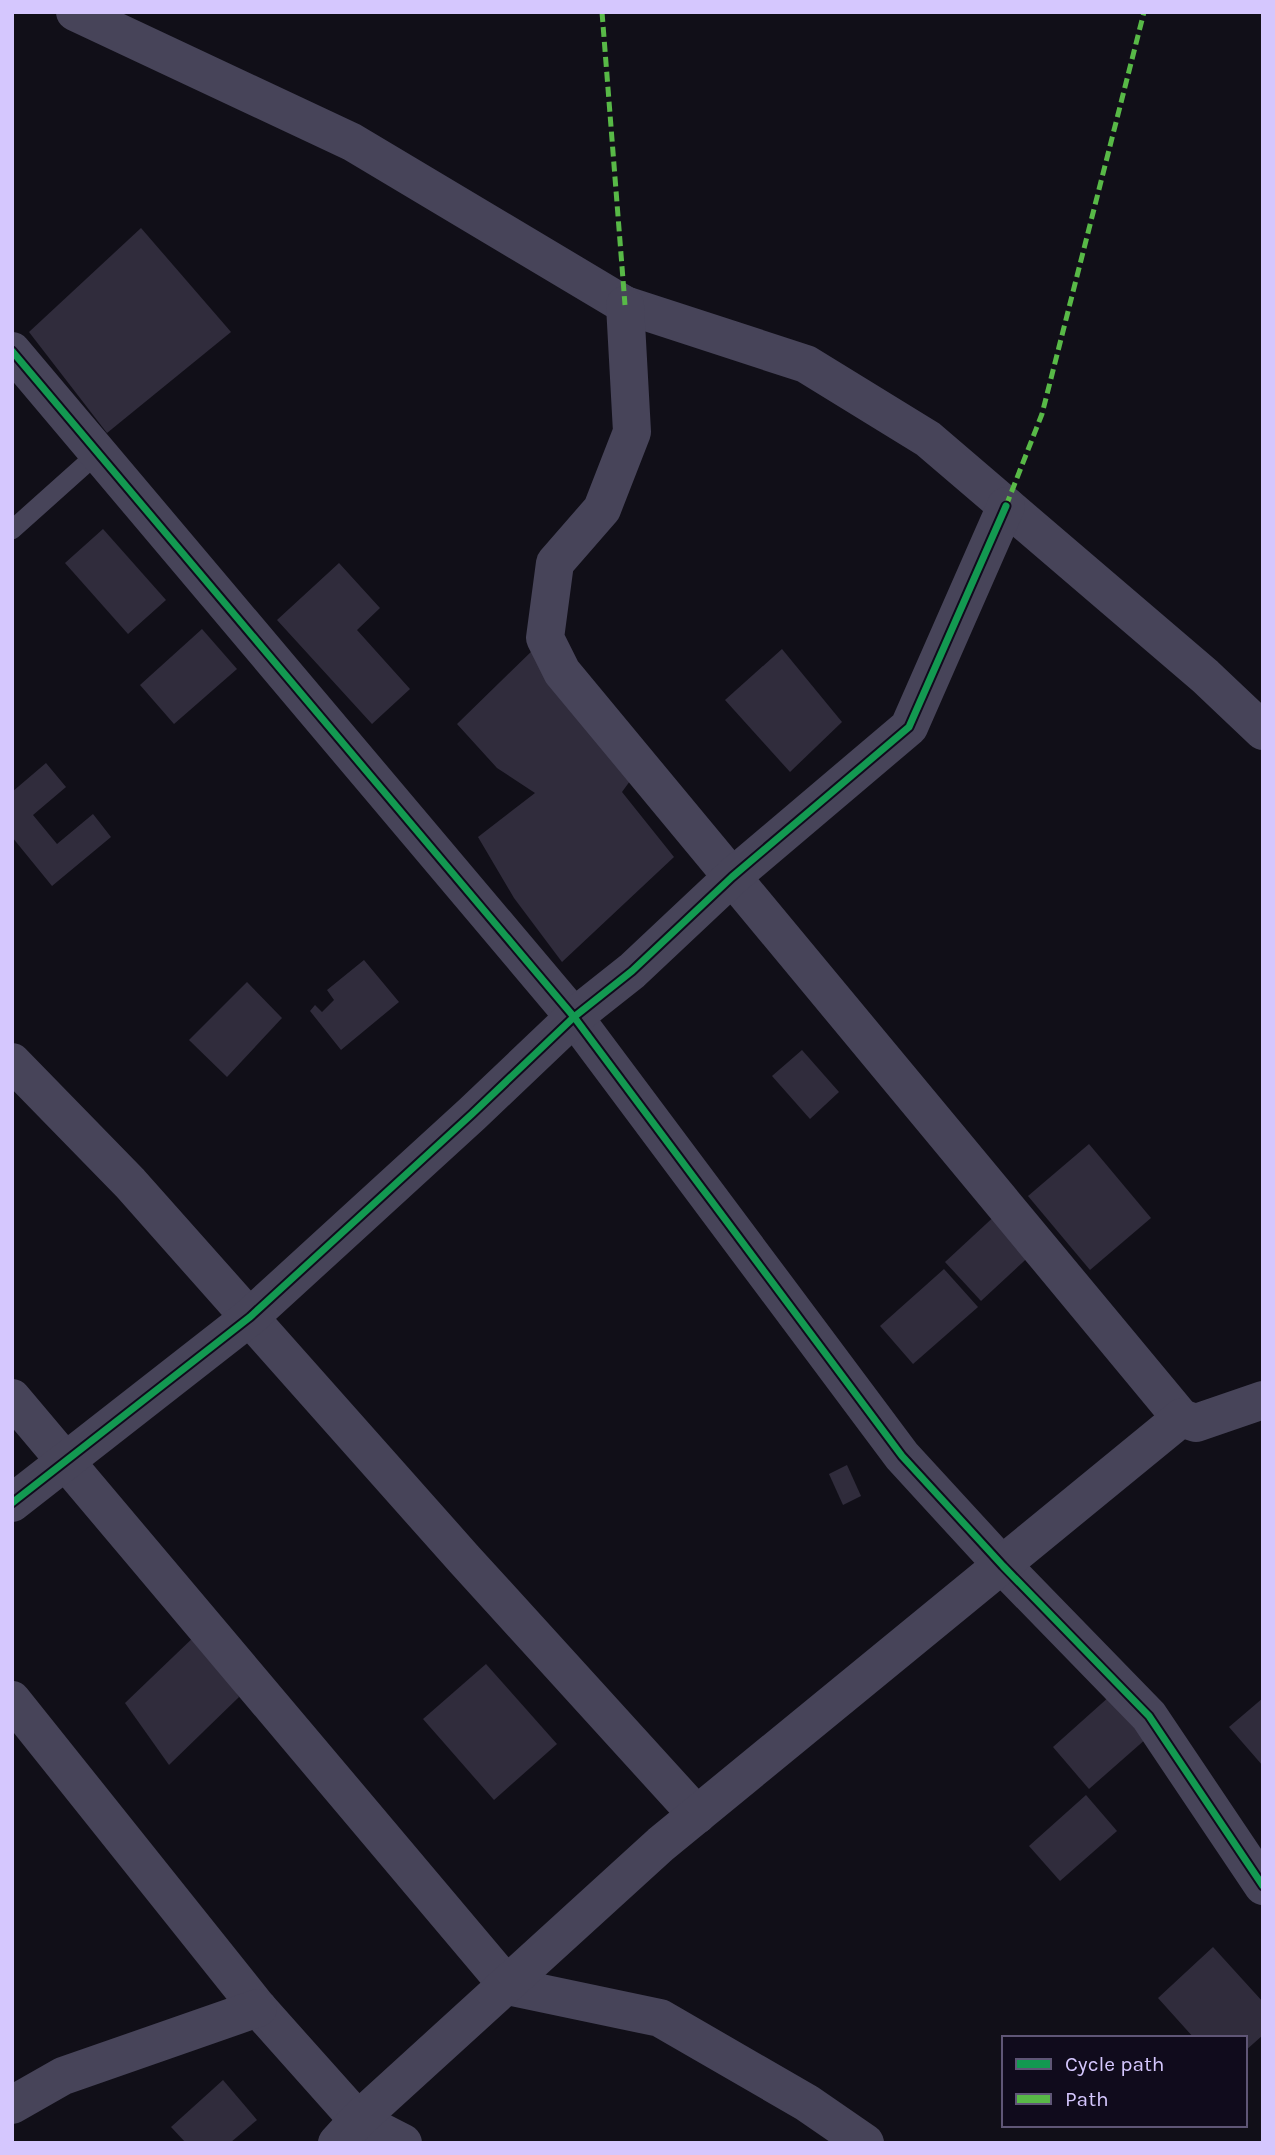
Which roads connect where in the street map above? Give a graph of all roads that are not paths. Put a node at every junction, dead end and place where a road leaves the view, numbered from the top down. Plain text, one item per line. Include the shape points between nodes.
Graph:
1 (75, 12) edge
2 (625, 305) junction
3 (12, 351) edge
4 (98, 453) junction
5 (1006, 506) junction
6 (12, 530) edge
7 (1263, 731) edge
8 (732, 877) junction
9 (574, 1017) junction
10 (12, 1062) edge
11 (250, 1317) junction
12 (12, 1398) edge
13 (1263, 1400) edge
14 (1181, 1418) junction
15 (65, 1459) junction
16 (12, 1503) edge
17 (1003, 1566) junction
18 (12, 1700) edge
19 (697, 1815) junction
20 (1263, 1886) edge
21 (508, 1986) junction
22 (258, 2008) junction
23 (12, 2105) edge
24 (348, 2132) edge
25 (402, 2143) edge
26 (865, 2143) edge

1 - 2 street via 352,142
2 - 5 street via 806,364 928,439
2 - 8 street via 632,432 602,509 555,563 545,638 562,672
3 - 4 street
4 - 6 lane
4 - 9 street
5 - 7 street
5 - 8 street via 909,727
8 - 9 street via 632,971
8 - 14 street
9 - 11 street
9 - 17 street via 902,1456
10 - 11 street via 131,1183
11 - 15 street
11 - 19 street
12 - 15 street
13 - 14 street via 1196,1423
14 - 17 street
15 - 16 street
15 - 21 street
17 - 19 street
17 - 20 street via 1149,1716
18 - 22 street
19 - 21 street
21 - 24 street
21 - 26 street via 660,2018
22 - 23 street via 63,2076
22 - 24 street
24 - 25 street

